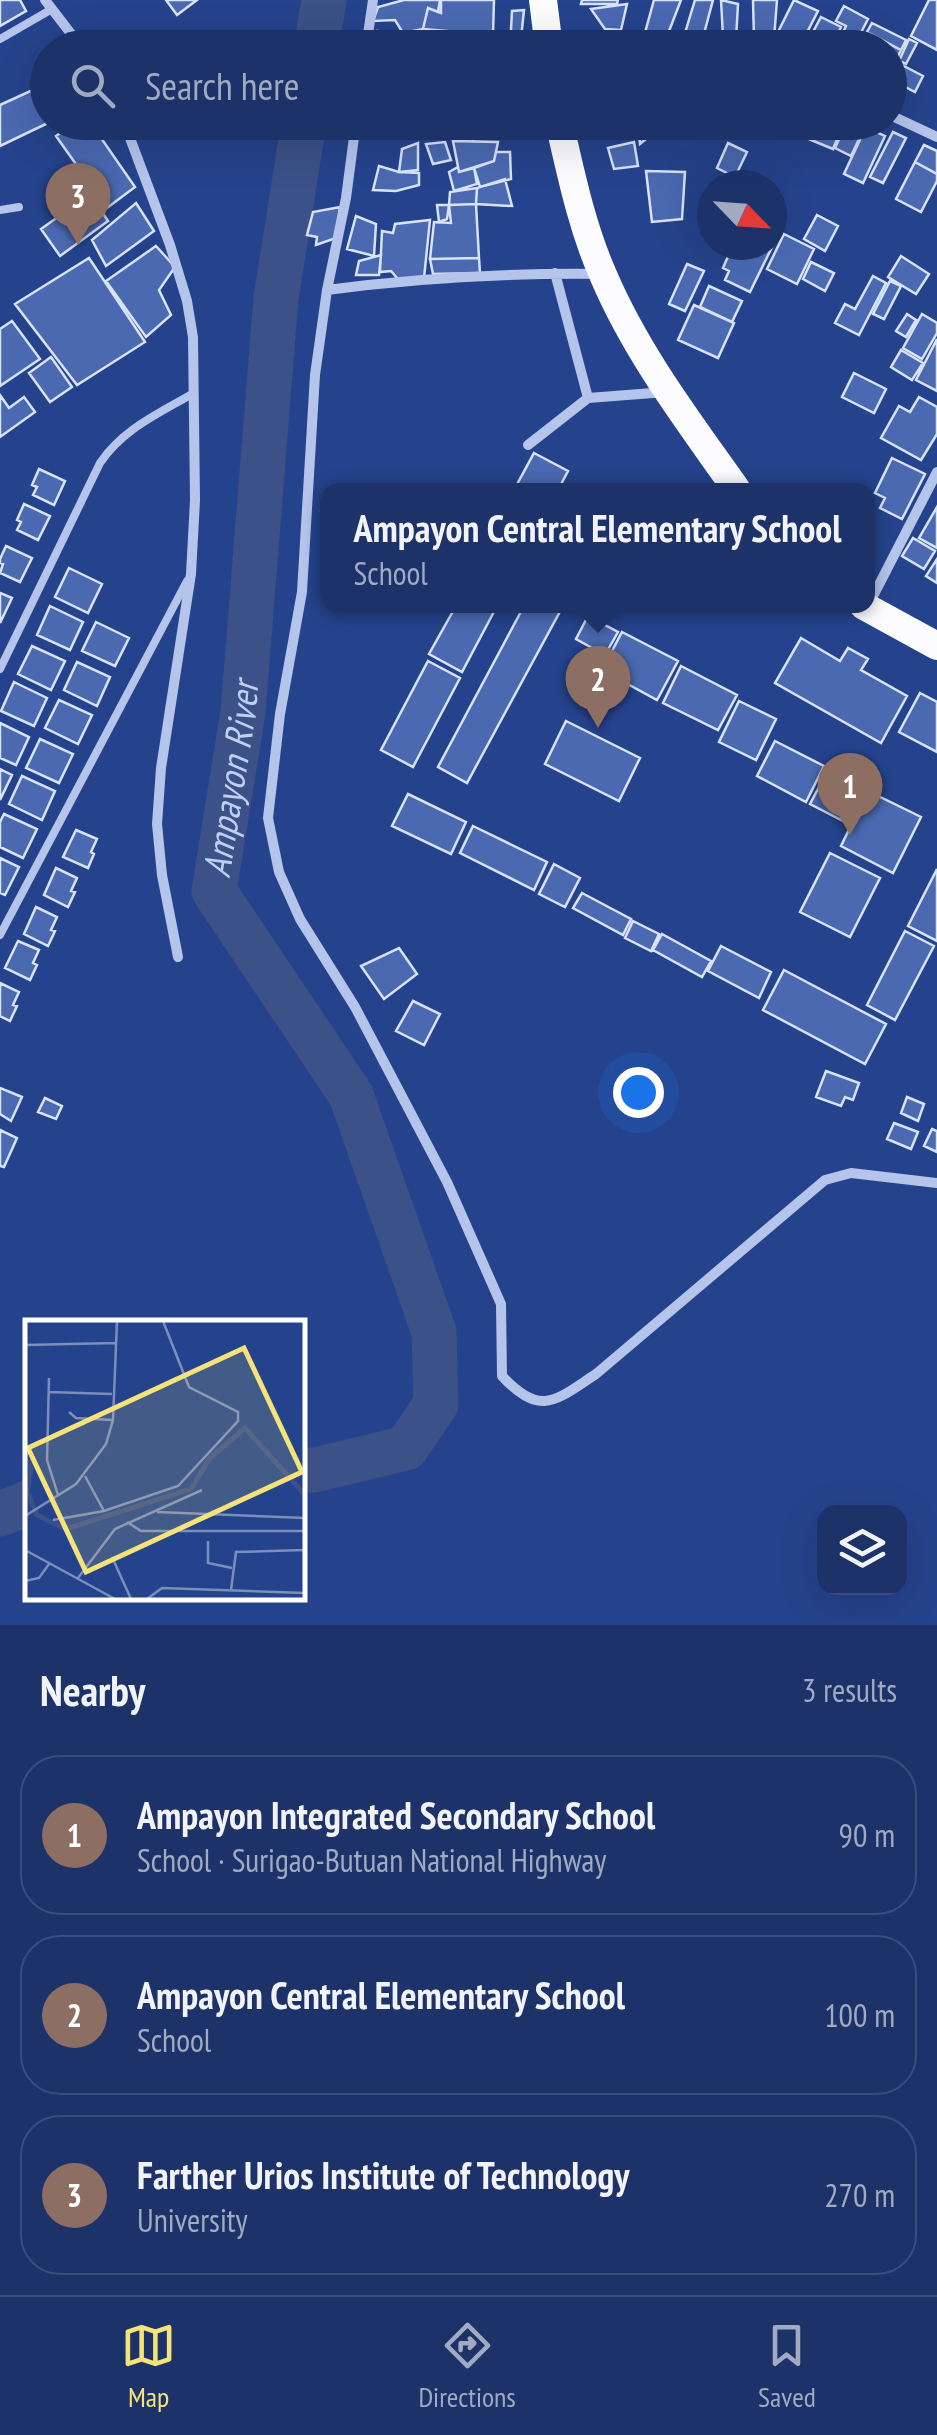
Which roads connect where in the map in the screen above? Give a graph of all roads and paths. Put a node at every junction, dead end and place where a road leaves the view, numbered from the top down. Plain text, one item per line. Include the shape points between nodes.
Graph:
1 (373, 0) edge
2 (543, 0) edge
3 (48, 4) edge
4 (68, 30) edge
5 (369, 30) edge
6 (547, 30) edge
7 (0, 39) edge
8 (907, 123) edge
9 (937, 137) edge
10 (131, 140) edge
11 (354, 140) edge
12 (563, 140) edge
13 (19, 207) dead end
14 (0, 210) edge
15 (555, 273) junction
16 (602, 274) junction
17 (327, 290) junction
18 (669, 392) junction
19 (192, 394) junction
20 (588, 398) junction
21 (528, 445) dead end
22 (937, 472) edge
23 (733, 483) edge
24 (191, 574) junction
25 (875, 590) edge
26 (875, 612) edge
27 (937, 646) edge
28 (0, 669) edge
29 (0, 935) edge
30 (178, 957) dead end
31 (937, 1183) edge

1 - 5 street
2 - 6 highway
3 - 4 street
3 - 7 lane
8 - 9 street
10 - 19 street via 187,301
11 - 17 street
12 - 16 highway
13 - 14 lane
15 - 16 street
15 - 17 street
15 - 20 street
16 - 18 highway
17 - 31 street via 302,592 268,818 279,872 300,920 356,1007 501,1304 502,1376 518,1393 555,1400 596,1374 825,1180 851,1173
18 - 20 street
18 - 23 highway
19 - 24 street
19 - 28 lane via 112,444
20 - 21 street
22 - 25 street
24 - 29 lane
24 - 30 street via 160,768 158,824
26 - 27 highway

